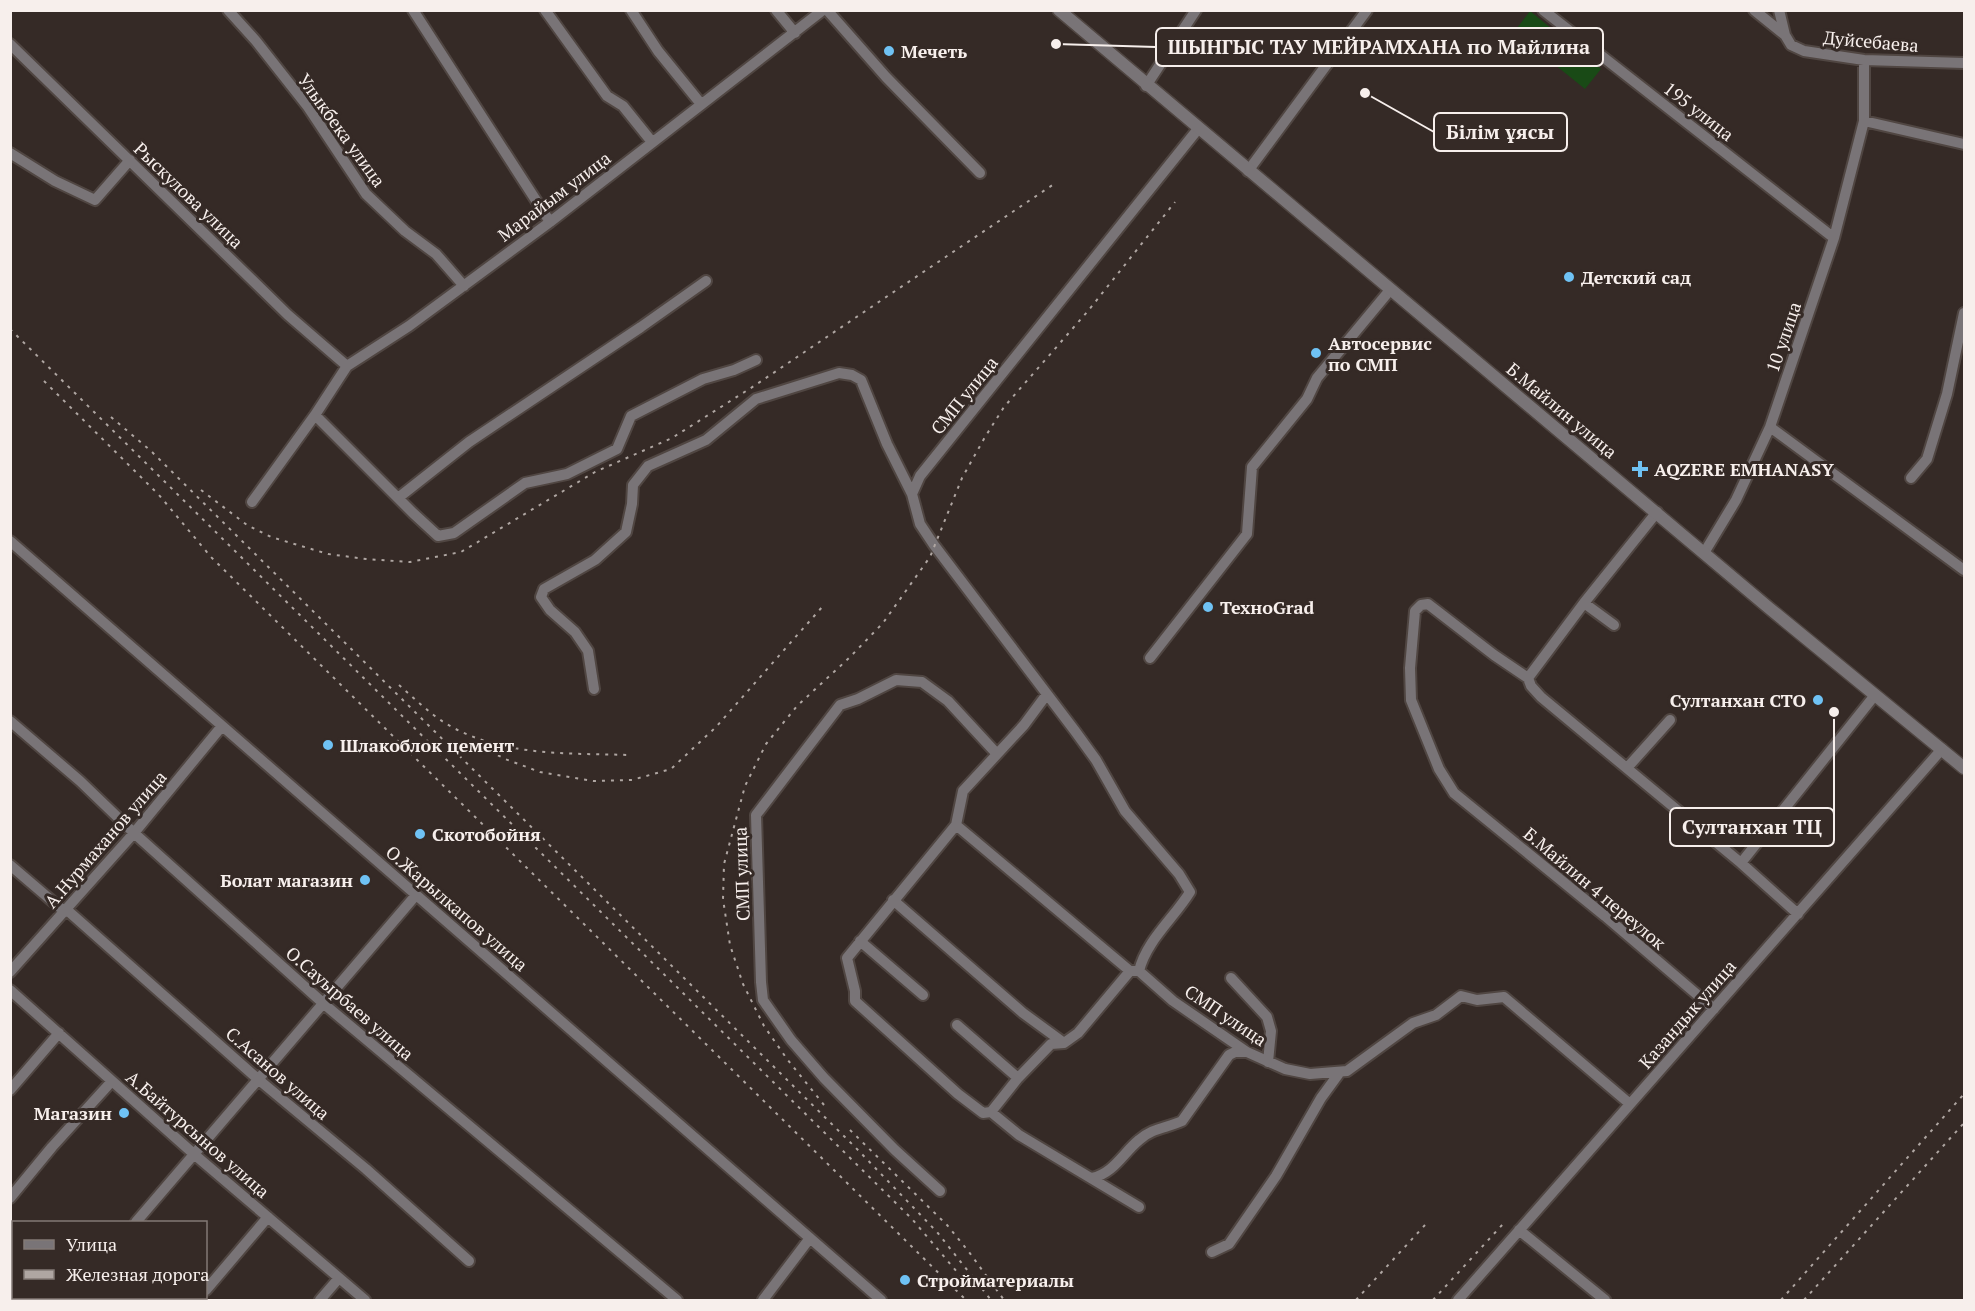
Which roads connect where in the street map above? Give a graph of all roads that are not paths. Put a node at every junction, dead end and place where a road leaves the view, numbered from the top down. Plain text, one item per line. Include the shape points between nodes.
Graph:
1 (228, 10) edge
2 (413, 10) edge
3 (545, 10) edge
4 (631, 10) edge
5 (776, 10) edge
6 (825, 10) edge
7 (1059, 10) edge
8 (1196, 10) edge
9 (1367, 10) edge
10 (1543, 10) edge
11 (1754, 10) edge
12 (1779, 10) edge
13 (795, 33) junction
14 (1785, 35) junction
15 (10, 44) edge
16 (1864, 60) junction
17 (1965, 63) edge
18 (1146, 86) junction
19 (701, 104) junction
20 (1864, 121) junction
21 (1198, 129) junction
22 (652, 142) junction
23 (1965, 144) edge
24 (10, 153) edge
25 (129, 160) junction
26 (1248, 171) junction
27 (980, 172) dead end
28 (550, 222) junction
29 (1834, 238) junction
30 (706, 280) dead end
31 (464, 286) junction
32 (1390, 290) junction
33 (1965, 313) edge
34 (756, 360) dead end
35 (347, 366) junction
36 (315, 415) junction
37 (1770, 427) junction
38 (1911, 478) dead end
39 (912, 494) junction
40 (398, 498) junction
41 (252, 502) dead end
42 (1657, 512) junction
43 (10, 541) edge
44 (1704, 553) junction
45 (1965, 570) edge
46 (1584, 603) junction
47 (1614, 626) dead end
48 (1150, 658) dead end
49 (1528, 678) junction
50 (594, 689) dead end
51 (1047, 694) junction
52 (1875, 695) junction
53 (1670, 720) dead end
54 (10, 721) edge
55 (222, 726) junction
56 (1942, 749) junction
57 (996, 754) junction
58 (1627, 768) junction
59 (1965, 768) edge
60 (956, 825) junction
61 (134, 833) junction
62 (1741, 863) junction
63 (10, 865) edge
64 (416, 895) junction
65 (893, 900) junction
66 (66, 911) junction
67 (1798, 914) junction
68 (860, 941) junction
69 (1134, 971) junction
70 (10, 972) edge
71 (1231, 978) dead end
72 (10, 990) edge
73 (923, 995) dead end
74 (324, 1004) junction
75 (1714, 1009) junction
76 (957, 1025) dead end
77 (59, 1033) junction
78 (1064, 1043) junction
79 (1247, 1052) junction
80 (1268, 1062) junction
81 (1344, 1071) junction
82 (1018, 1078) junction
83 (259, 1080) junction
84 (112, 1081) junction
85 (10, 1090) edge
86 (1630, 1104) junction
87 (991, 1112) junction
88 (195, 1155) junction
89 (1092, 1178) junction
90 (940, 1191) dead end
91 (10, 1198) edge
92 (1139, 1207) dead end
93 (268, 1217) junction
94 (137, 1221) edge
95 (1519, 1230) junction
96 (810, 1238) junction
97 (1212, 1252) dead end
98 (469, 1262) dead end
99 (339, 1278) junction
100 (207, 1289) edge
101 (320, 1300) edge
102 (365, 1300) edge
103 (677, 1300) edge
104 (763, 1300) edge
105 (881, 1300) edge
106 (1458, 1300) edge
107 (1605, 1300) edge

1 - 31 street, Улыкбека улица via 308,107 366,194 436,254
2 - 28 street
3 - 22 street via 608,96 622,106
4 - 19 street
5 - 13 street
6 - 13 street, Марайым улица
6 - 27 street
7 - 18 street, Б.Майлин улица
8 - 18 street
9 - 26 street
10 - 29 street, 195 улица
11 - 14 street, Дуйсебаева
12 - 14 street
13 - 19 street, Марайым улица
14 - 16 street, Дуйсебаева via 1791,45 1804,51
15 - 25 street, Рыскулова улица
16 - 17 street, Дуйсебаева
16 - 20 street, 10 улица
18 - 21 street, Б.Майлин улица
19 - 22 street, Марайым улица
20 - 23 street
20 - 29 street, 10 улица
21 - 26 street, Б.Майлин улица
21 - 39 street, СМП улица via 920,476
22 - 28 street, Марайым улица
24 - 25 street via 95,200
25 - 35 street, Рыскулова улица via 288,315
26 - 32 street, Б.Майлин улица
28 - 31 street, Марайым улица
29 - 37 street, 10 улица
30 - 40 street via 469,442
31 - 35 street, Марайым улица
32 - 42 street, Б.Майлин улица
32 - 48 street via 1317,378 1307,399 1252,467 1247,534
33 - 38 street via 1927,459
34 - 40 street via 703,379 631,416 617,449 567,474 525,483 454,533 438,536
35 - 36 street, Марайым улица
36 - 40 street
36 - 41 street, Марайым улица
37 - 44 street, 10 улица via 1736,500
37 - 45 street
39 - 50 street via 861,380 839,372 756,399 706,440 648,466 633,485 626,532 595,560 544,589 541,597 550,610 588,651
39 - 51 street via 920,524 934,545
42 - 44 street, Б.Майлин улица
42 - 46 street
43 - 55 street, О.Жарылкапов улица
44 - 52 street, Б.Майлин улица
46 - 47 street
46 - 49 street
49 - 58 street via 1541,697
49 - 75 street, Б.Майлин 4 переулок via 1428,604 1421,604 1415,611 1411,700 1454,793
51 - 57 street
51 - 69 street via 1096,760 1125,811 1190,892
52 - 56 street, Б.Майлин улица
52 - 62 street
53 - 58 street
54 - 61 street, О.Сауырбаев улица
55 - 61 street, А.Нурмаханов улица
55 - 64 street, О.Жарылкапов улица
56 - 59 street, Б.Майлин улица
56 - 67 street, Казандык улица
57 - 60 street via 963,790
57 - 90 street, СМП улица via 948,700 922,682 896,680 840,705 756,815 763,1000 824,1078
58 - 62 street
60 - 65 street
60 - 69 street, СМП улица
61 - 66 street, А.Нурмаханов улица
61 - 74 street, О.Сауырбаев улица
62 - 67 street
63 - 66 street, С.Асанов улица
64 - 74 street
64 - 96 street, О.Жарылкапов улица
65 - 68 street
65 - 78 street via 1023,1013
66 - 70 street, А.Нурмаханов улица
66 - 83 street, С.Асанов улица
67 - 75 street, Казандык улица
68 - 73 street
68 - 87 street via 847,958 855,1001 958,1094 983,1113
69 - 78 street via 1078,1033
69 - 79 street, СМП улица
71 - 80 street, СМП улица via 1267,1017 1272,1031
72 - 77 street, А.Байтурсынов улица
74 - 83 street
74 - 103 street, О.Сауырбаев улица
75 - 86 street, Казандык улица
76 - 82 street
77 - 84 street, А.Байтурсынов улица
77 - 85 street
78 - 82 street via 1051,1044
79 - 80 street, СМП улица
79 - 89 street via 1229,1055 1182,1121 1153,1129 1137,1140 1113,1168
80 - 81 street, СМП улица via 1310,1074
81 - 86 street via 1413,1023 1436,1015 1461,996 1477,1000 1504,997
81 - 97 street via 1321,1098 1276,1176 1229,1244
82 - 87 street
83 - 88 street
83 - 98 street, С.Асанов улица
84 - 88 street, А.Байтурсынов улица
84 - 91 street
86 - 95 street, Казандык улица
87 - 89 street via 1019,1135
88 - 93 street, А.Байтурсынов улица
88 - 94 street
89 - 92 street
93 - 99 street, А.Байтурсынов улица
93 - 100 street
95 - 106 street, Казандык улица
95 - 107 street
96 - 104 street
96 - 105 street, О.Жарылкапов улица
99 - 101 street
99 - 102 street, А.Байтурсынов улица

